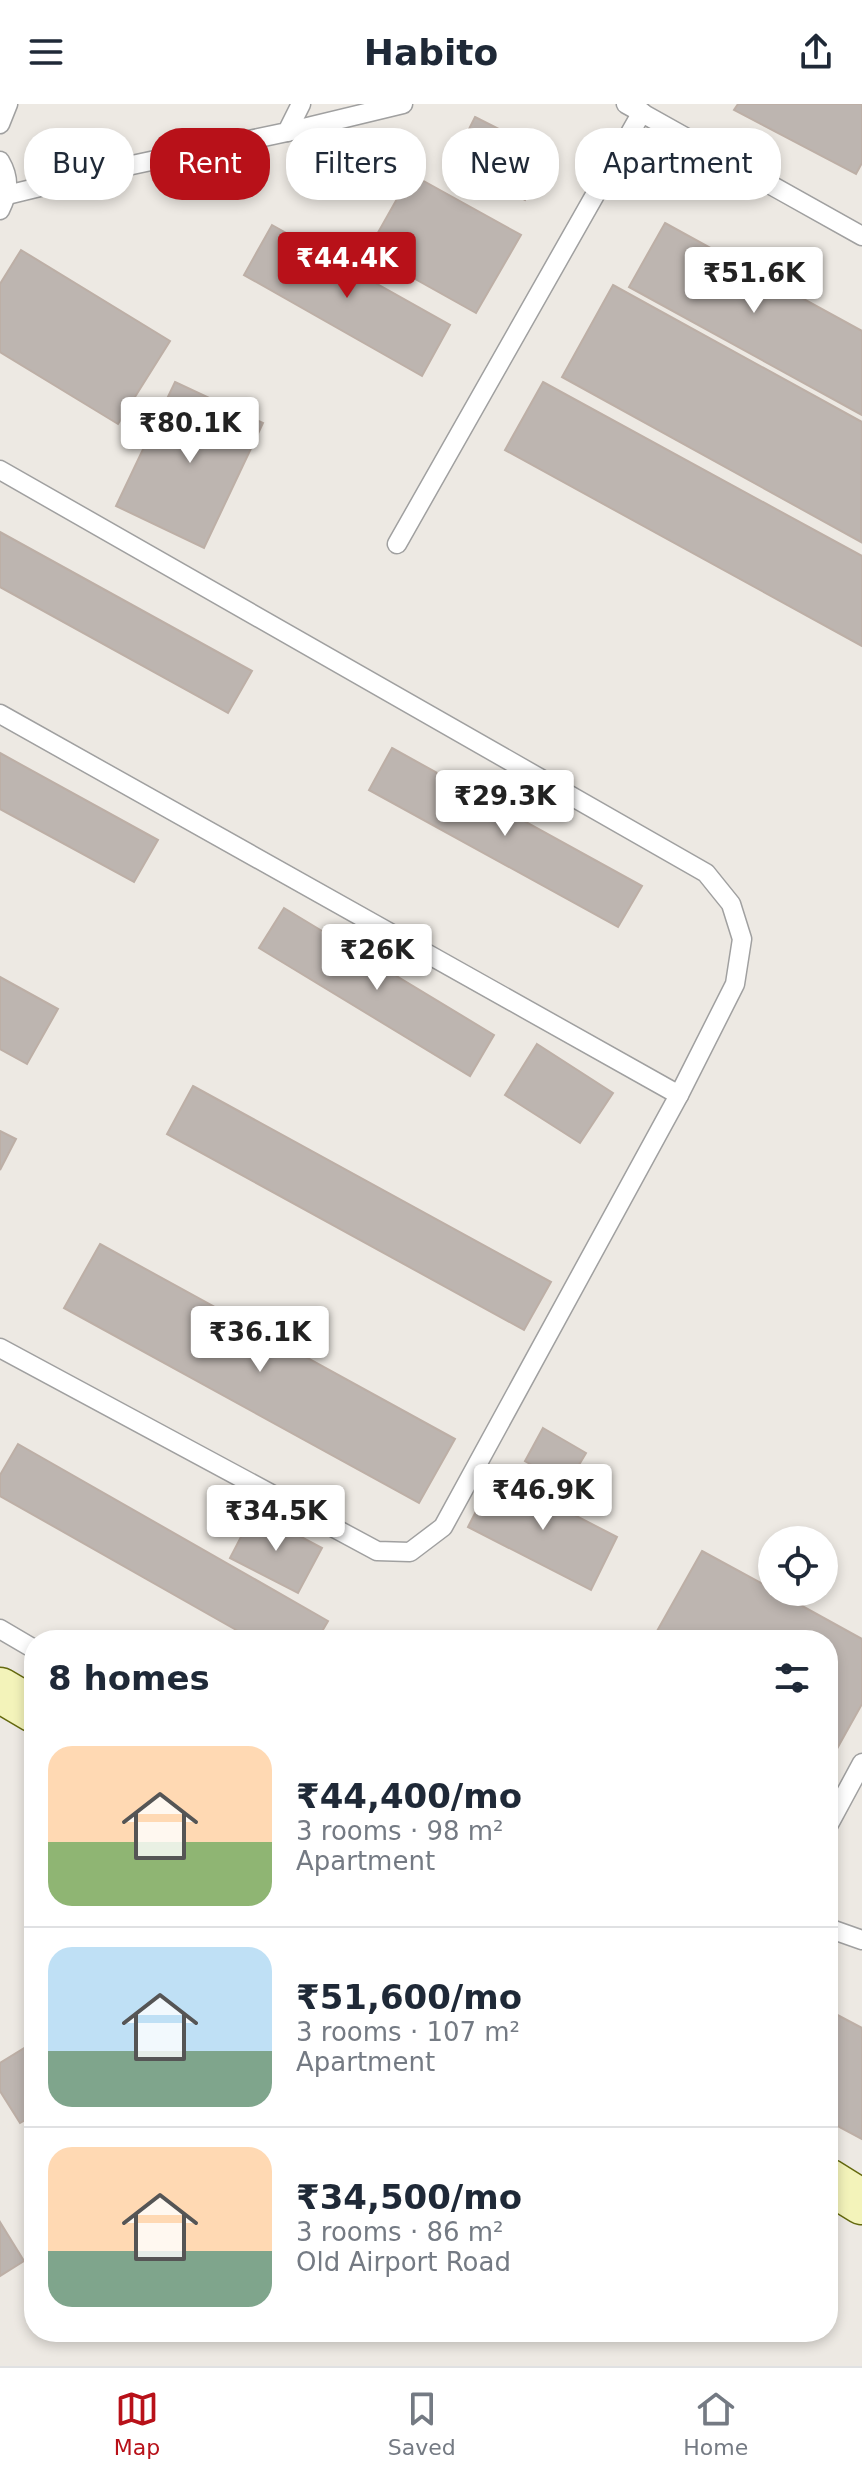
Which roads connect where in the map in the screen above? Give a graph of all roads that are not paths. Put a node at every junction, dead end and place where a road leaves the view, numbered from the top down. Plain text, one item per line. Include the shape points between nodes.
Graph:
1 (8, 104) edge
2 (301, 104) edge
3 (403, 104) edge
4 (634, 108) edge
5 (0, 124) edge
6 (289, 128) edge
7 (304, 128) edge
8 (286, 132) edge
9 (0, 161) edge
10 (4, 202) edge
11 (862, 236) edge
12 (0, 470) edge
13 (397, 544) dead end
14 (0, 714) edge
15 (679, 1095) junction
16 (0, 1348) edge
17 (0, 1629) edge
18 (24, 1643) edge
19 (0, 1690) edge
20 (24, 1704) edge
21 (862, 1763) edge
22 (838, 1807) edge
23 (838, 1932) edge
24 (862, 1940) edge
25 (838, 2187) edge
26 (862, 2202) edge

1 - 5 lane
2 - 6 lane
3 - 7 lane
4 - 11 lane
4 - 13 lane
8 - 10 lane via 118,168
9 - 10 lane via 5,170
12 - 15 lane via 706,873 731,904 742,939 735,984
14 - 15 lane
15 - 16 lane via 443,1527 410,1552 377,1551
17 - 18 lane
19 - 20 main road
21 - 22 lane
23 - 24 lane
25 - 26 main road

